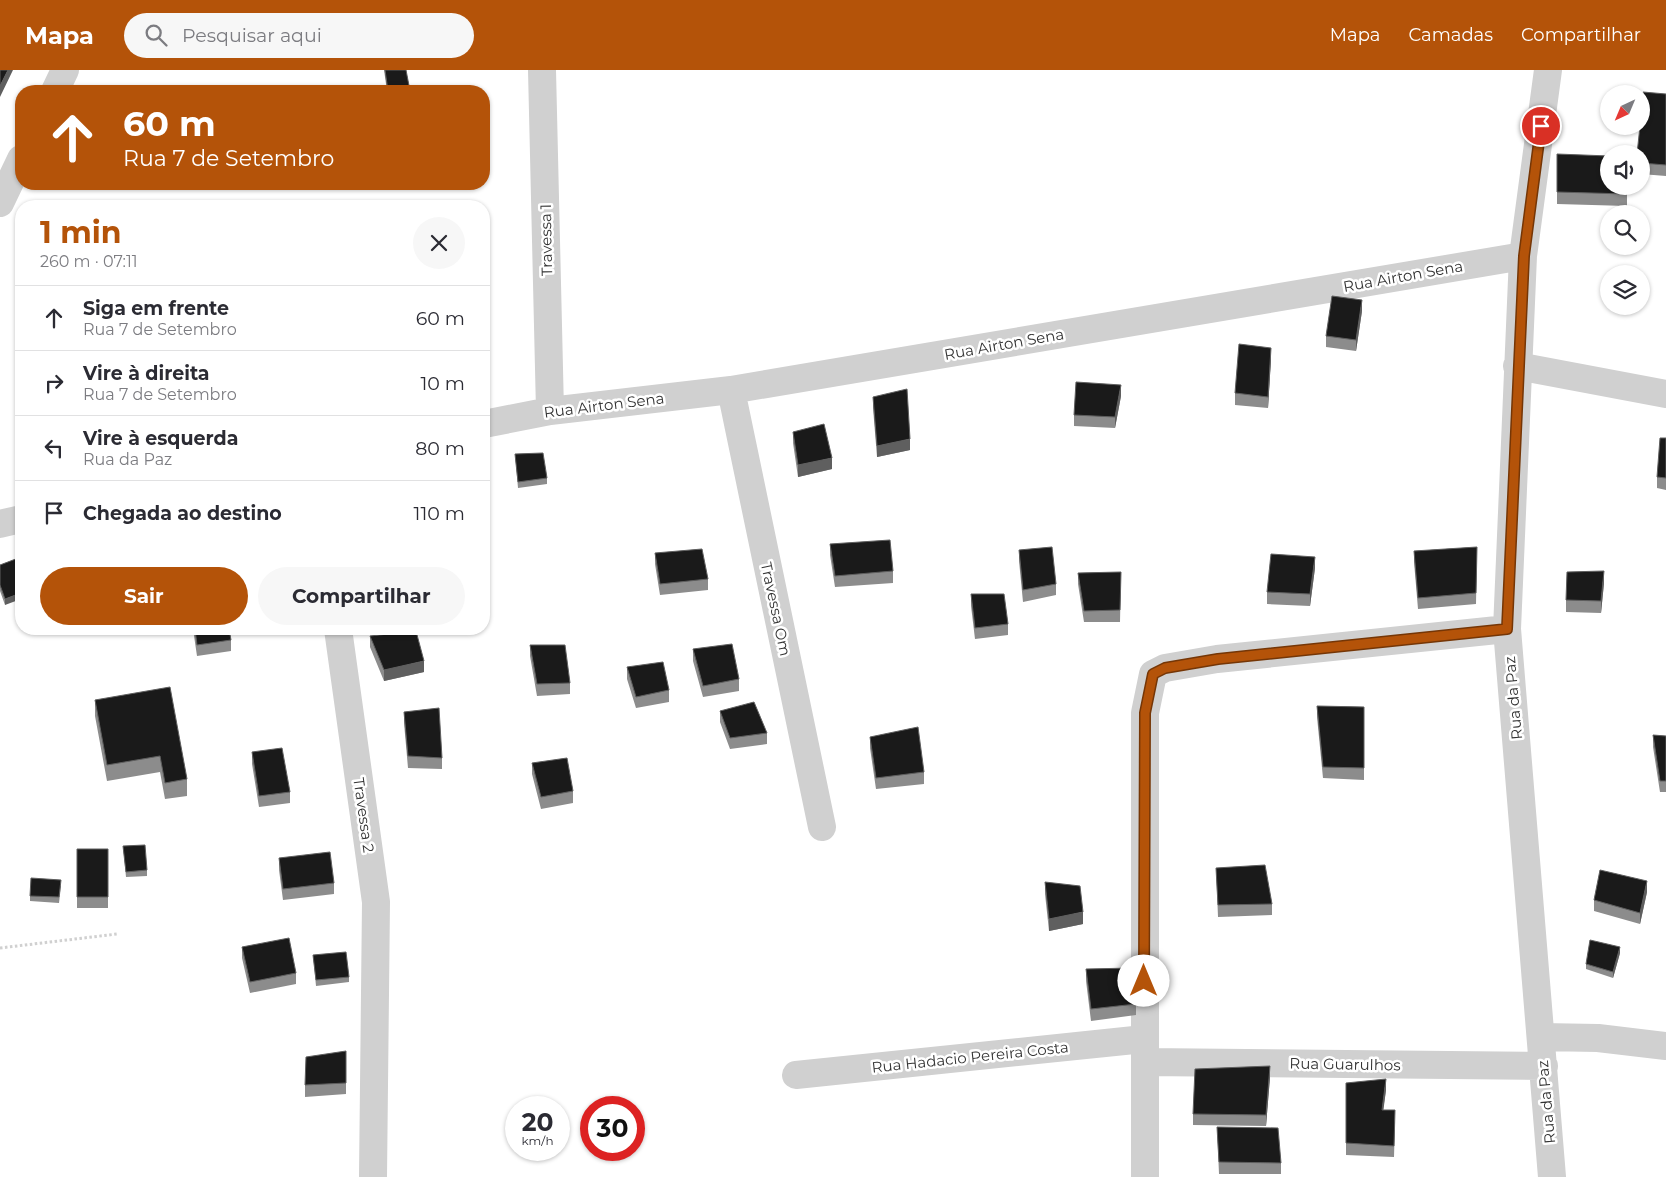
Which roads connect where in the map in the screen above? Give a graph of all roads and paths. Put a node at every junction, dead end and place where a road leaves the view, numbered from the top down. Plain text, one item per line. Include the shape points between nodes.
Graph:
1 (65, 70) edge
2 (542, 70) edge
3 (1548, 70) edge
4 (58, 85) edge
5 (15, 172) edge
6 (0, 203) edge
7 (1524, 256) junction
8 (1517, 366) junction
9 (731, 390) junction
10 (1666, 394) edge
11 (550, 411) junction
12 (490, 423) edge
13 (15, 520) edge
14 (0, 524) edge
15 (1507, 629) junction
16 (339, 635) edge
17 (822, 828) dead end
18 (117, 934) dead end
19 (0, 948) edge
20 (1541, 1037) junction
21 (1666, 1046) edge
22 (1145, 1050) junction
23 (1544, 1066) junction
24 (796, 1075) dead end
25 (373, 1177) edge
26 (1145, 1177) edge
27 (1552, 1177) edge

1 - 4 street
2 - 11 street, Travessa 1
3 - 7 street, Rua da Paz
5 - 6 street
7 - 8 street, Rua da Paz
7 - 9 street, Rua Airton Sena
8 - 10 street
8 - 15 street, Rua da Paz
9 - 11 street, Rua Airton Sena
9 - 17 street, Travessa Om
11 - 12 street, Rua Airton Sena
13 - 14 street
15 - 20 street, Rua da Paz
15 - 22 street via 1218,659 1155,672 1151,677 1145,713
16 - 25 street, Travessa 2 via 376,902
18 - 19 path
20 - 21 street via 1598,1038
20 - 23 street, Rua da Paz
22 - 23 street, Rua Guarulhos
22 - 24 street, Rua Hadacio Pereira Costa
22 - 26 street
23 - 27 street, Rua da Paz

